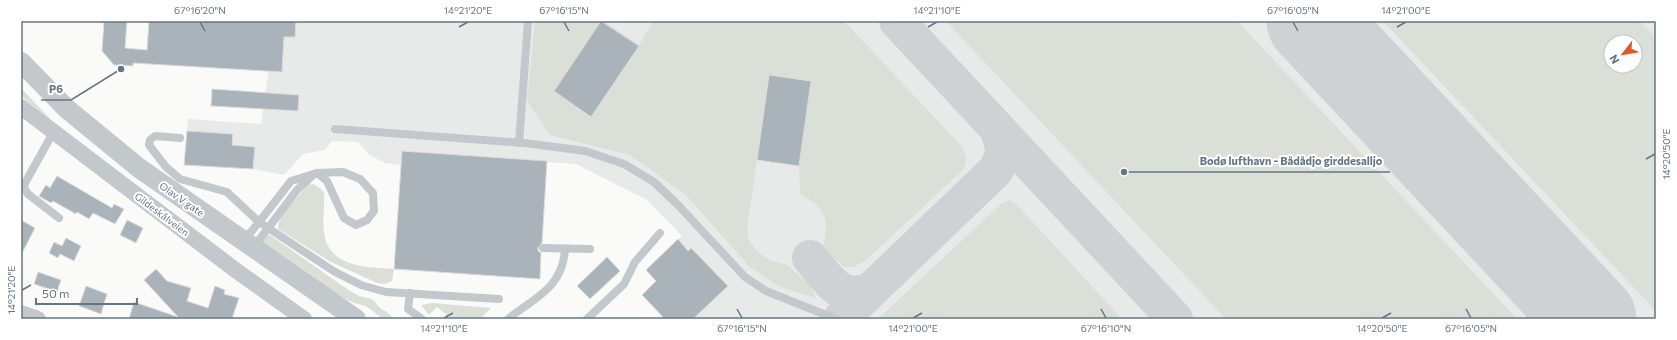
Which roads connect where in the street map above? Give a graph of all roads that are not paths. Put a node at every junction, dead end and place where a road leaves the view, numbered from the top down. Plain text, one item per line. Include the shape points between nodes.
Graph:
1 (528, 21) edge
2 (21, 62) edge
3 (21, 107) edge
4 (334, 129) dead end
5 (54, 132) junction
6 (180, 138) dead end
7 (519, 143) junction
8 (317, 173) junction
9 (59, 218) dead end
10 (259, 222) junction
11 (268, 228) junction
12 (660, 233) dead end
13 (246, 244) junction
14 (544, 248) dead end
15 (565, 249) junction
16 (590, 249) dead end
17 (410, 293) junction
18 (500, 299) dead end
19 (21, 313) edge
20 (38, 319) edge
21 (304, 319) edge
22 (356, 319) edge
23 (422, 319) edge
24 (508, 319) edge
25 (587, 319) edge
26 (836, 319) edge

1 - 7 lane
2 - 13 street, Olav V gate via 67,109 96,134
3 - 5 street, Gildeskålveien
4 - 7 lane
5 - 9 lane via 24,188
5 - 21 street, Gildeskålveien
6 - 10 lane via 155,136 150,140 150,145 166,167 180,179 227,192
7 - 26 lane via 585,151 624,164 654,182 678,204 745,277 766,291
8 - 8 lane via 327,181 344,218 356,225 367,220 374,211 373,193 360,179 343,172
8 - 10 lane via 290,181
8 - 11 lane via 297,190
10 - 11 lane
10 - 13 lane
11 - 13 lane
11 - 17 lane via 335,272 361,285 386,292
12 - 25 lane via 635,262 624,284
13 - 22 street, Olav V gate
14 - 15 lane
15 - 16 lane
15 - 24 lane via 561,270 553,284 544,294
17 - 18 lane
17 - 23 lane via 408,308
19 - 20 street

